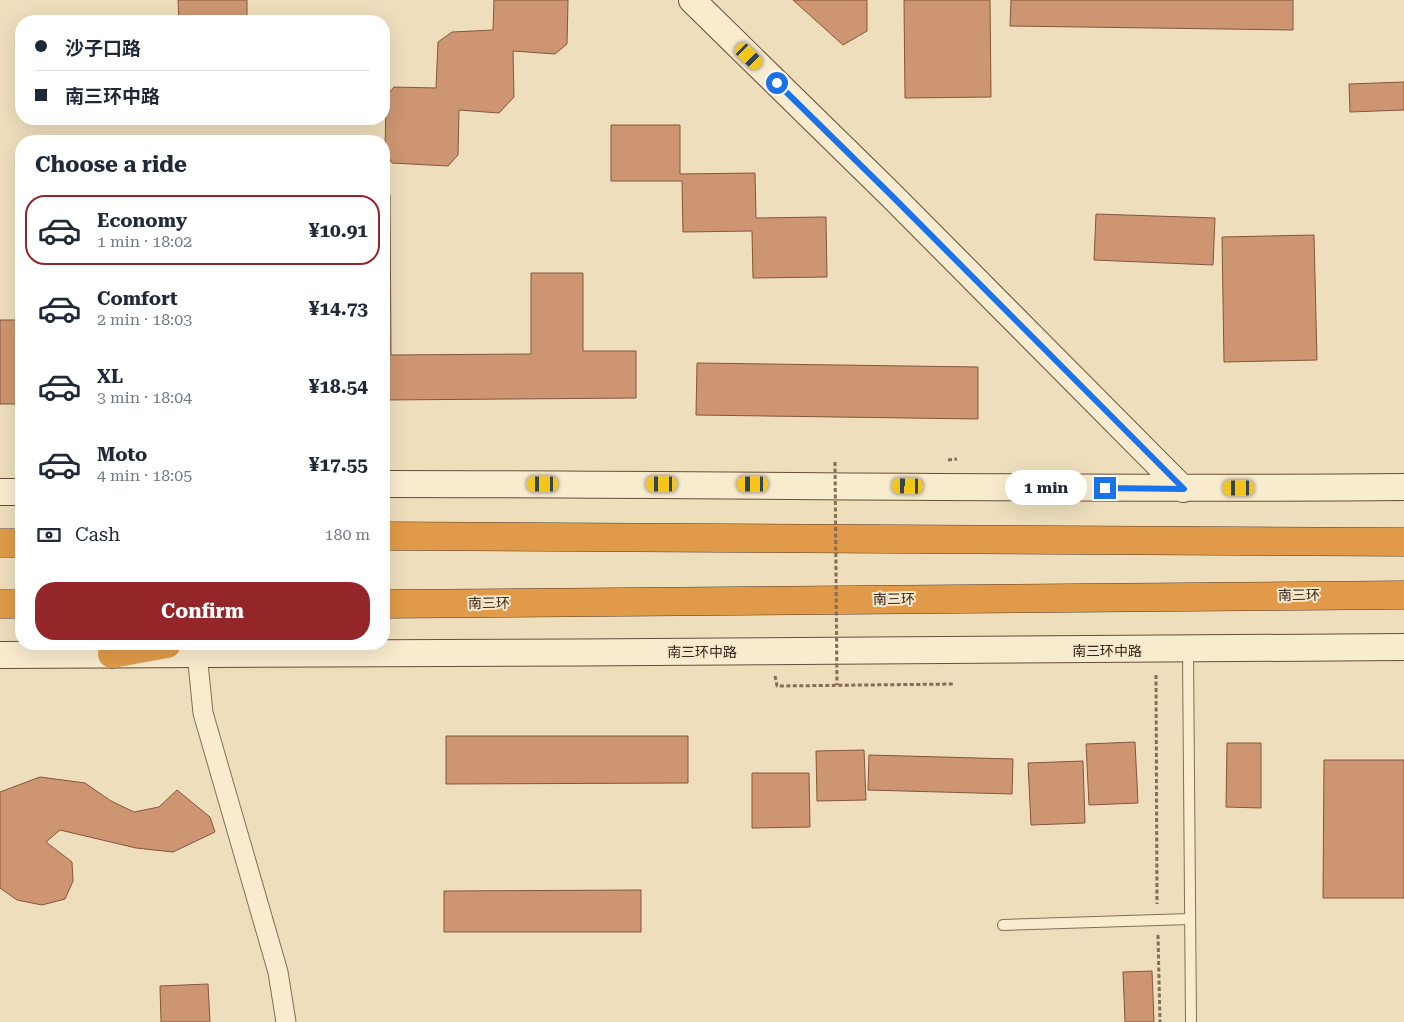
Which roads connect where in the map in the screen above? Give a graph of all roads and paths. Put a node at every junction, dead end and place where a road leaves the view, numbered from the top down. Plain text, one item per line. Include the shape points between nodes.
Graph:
1 (692, 0) edge
2 (835, 462) dead end
3 (390, 484) edge
4 (1404, 487) edge
5 (1184, 489) junction
6 (0, 492) edge
7 (15, 492) edge
8 (390, 536) edge
9 (15, 542) edge
10 (1399, 542) edge
11 (0, 543) edge
12 (1350, 595) junction
13 (1404, 595) edge
14 (1404, 601) edge
15 (0, 604) edge
16 (15, 604) edge
17 (390, 604) edge
18 (1404, 647) edge
19 (134, 650) edge
20 (1156, 650) junction
21 (1188, 650) junction
22 (197, 653) junction
23 (112, 654) junction
24 (0, 655) edge
25 (954, 684) dead end
26 (837, 685) junction
27 (777, 686) dead end
28 (1190, 919) junction
29 (1158, 920) junction
30 (1003, 925) dead end
31 (286, 1022) edge
32 (1160, 1022) edge
33 (1191, 1022) edge

1 - 5 street
2 - 26 path, bridge
3 - 5 street
4 - 5 street
6 - 7 street
8 - 10 highway
9 - 11 highway
12 - 13 highway, 南三环
12 - 14 highway
12 - 17 highway, 南三环
15 - 16 highway
18 - 21 street, 南三环中路
19 - 23 highway
20 - 21 street, 南三环中路
20 - 22 street, 南三环中路
20 - 29 path
21 - 28 lane
22 - 23 street, 南三环中路
22 - 31 street via 203,713 278,972
23 - 24 street, 南三环中路
25 - 26 path
26 - 27 path
28 - 29 lane
28 - 33 lane
29 - 30 lane
29 - 32 path

